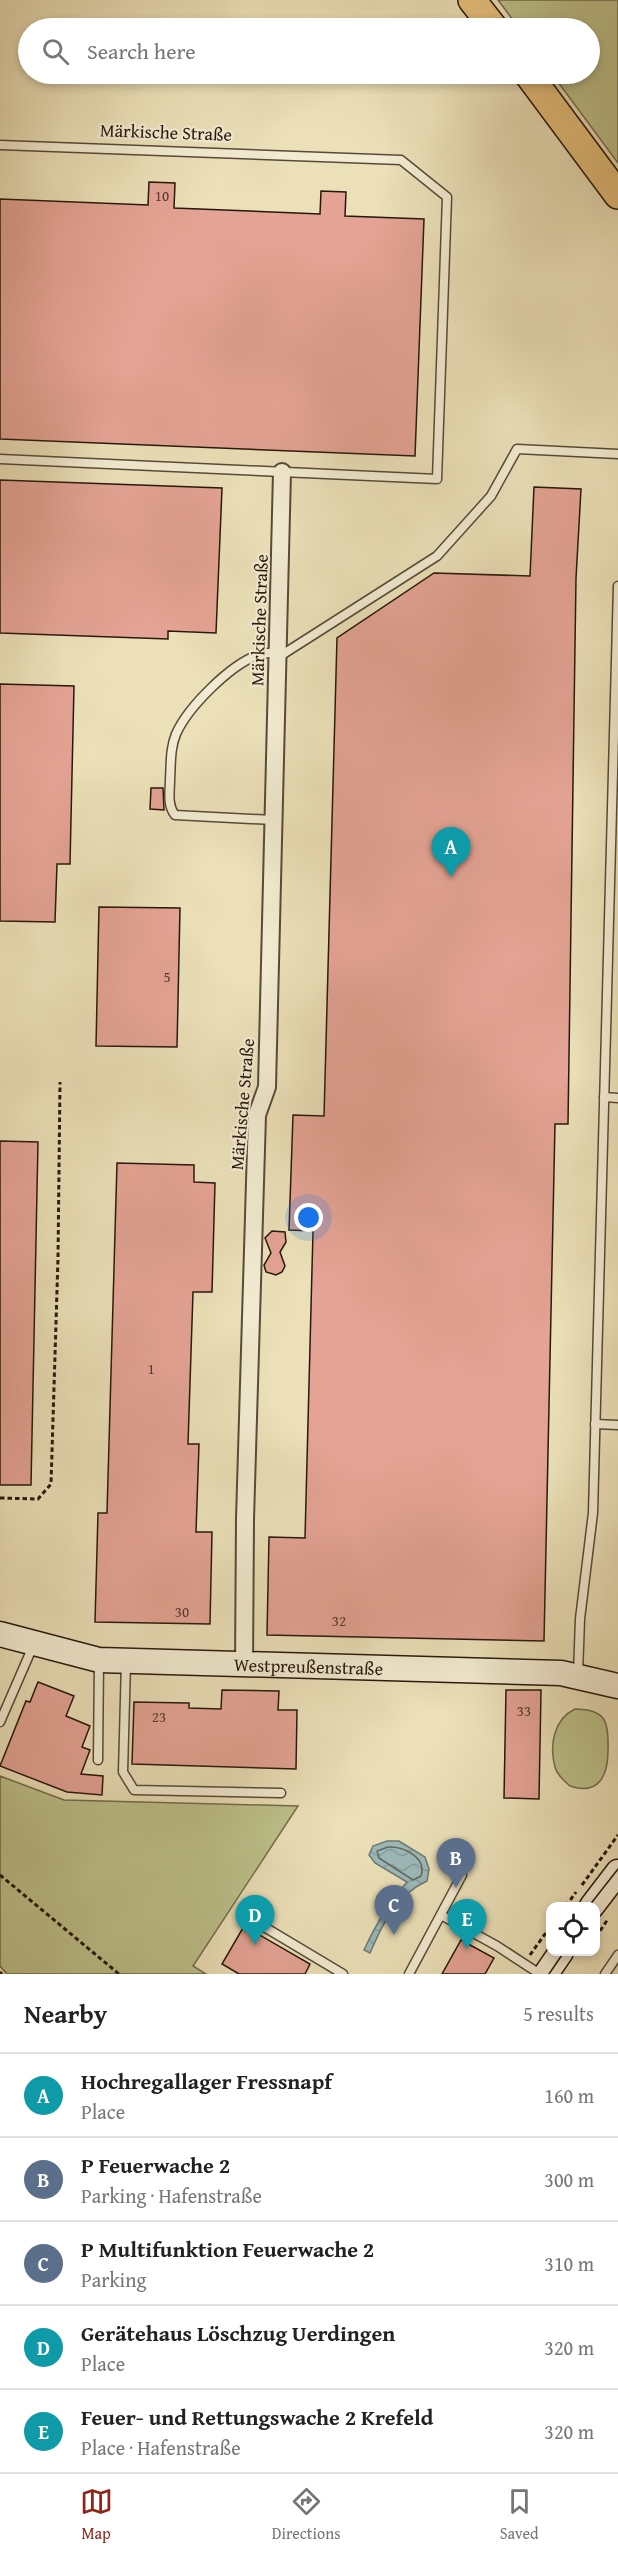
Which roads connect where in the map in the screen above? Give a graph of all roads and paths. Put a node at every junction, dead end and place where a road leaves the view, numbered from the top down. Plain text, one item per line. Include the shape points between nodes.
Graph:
1 (472, 0) edge
2 (486, 18) edge
3 (535, 84) edge
4 (0, 145) edge
5 (618, 195) edge
6 (618, 454) edge
7 (0, 459) edge
8 (282, 472) junction
9 (618, 586) edge
10 (277, 655) junction
11 (273, 820) junction
12 (60, 1082) dead end
13 (604, 1097) junction
14 (618, 1098) edge
15 (595, 1424) junction
16 (618, 1425) edge
17 (0, 1498) edge
18 (0, 1634) edge
19 (34, 1643) junction
20 (99, 1660) junction
21 (126, 1661) junction
22 (244, 1666) junction
23 (578, 1676) junction
24 (618, 1686) edge
25 (0, 1722) edge
26 (98, 1760) dead end
27 (281, 1793) dead end
28 (618, 1835) edge
29 (618, 1872) edge
30 (0, 1875) edge
31 (462, 1875) dead end
32 (569, 1902) edge
33 (602, 1910) edge
34 (441, 1915) junction
35 (256, 1922) dead end
36 (546, 1933) edge
37 (618, 1955) edge
38 (558, 1956) edge
39 (524, 1963) junction
40 (119, 1974) edge
41 (343, 1974) edge
42 (410, 1974) edge
43 (540, 1974) edge
44 (546, 1974) edge
45 (605, 1974) edge

1 - 2 main road
3 - 5 main road
4 - 8 lane, Märkische Straße via 401,160 447,197 437,479
6 - 10 lane via 517,449 491,496 437,556
7 - 8 lane
8 - 10 street, Märkische Straße
9 - 13 lane
10 - 11 street, Märkische Straße
10 - 11 lane via 258,655 196,703 171,749 170,809 175,815
11 - 22 street, Märkische Straße via 267,1087 257,1115
12 - 17 path via 51,1484 38,1499
13 - 14 lane
13 - 15 lane
15 - 16 lane
15 - 23 lane via 593,1513 580,1619
18 - 19 street, Westpreußenstraße
19 - 20 street, Westpreußenstraße
19 - 25 lane
20 - 21 street, Westpreußenstraße
20 - 26 lane
21 - 22 street, Westpreußenstraße
21 - 27 lane via 123,1772 134,1790
22 - 23 street, Westpreußenstraße
23 - 24 street, Westpreußenstraße
28 - 32 path
29 - 33 street
30 - 40 path
31 - 34 lane
34 - 39 lane
34 - 42 lane
35 - 41 lane
36 - 39 path
37 - 45 lane
38 - 44 street
39 - 43 lane

